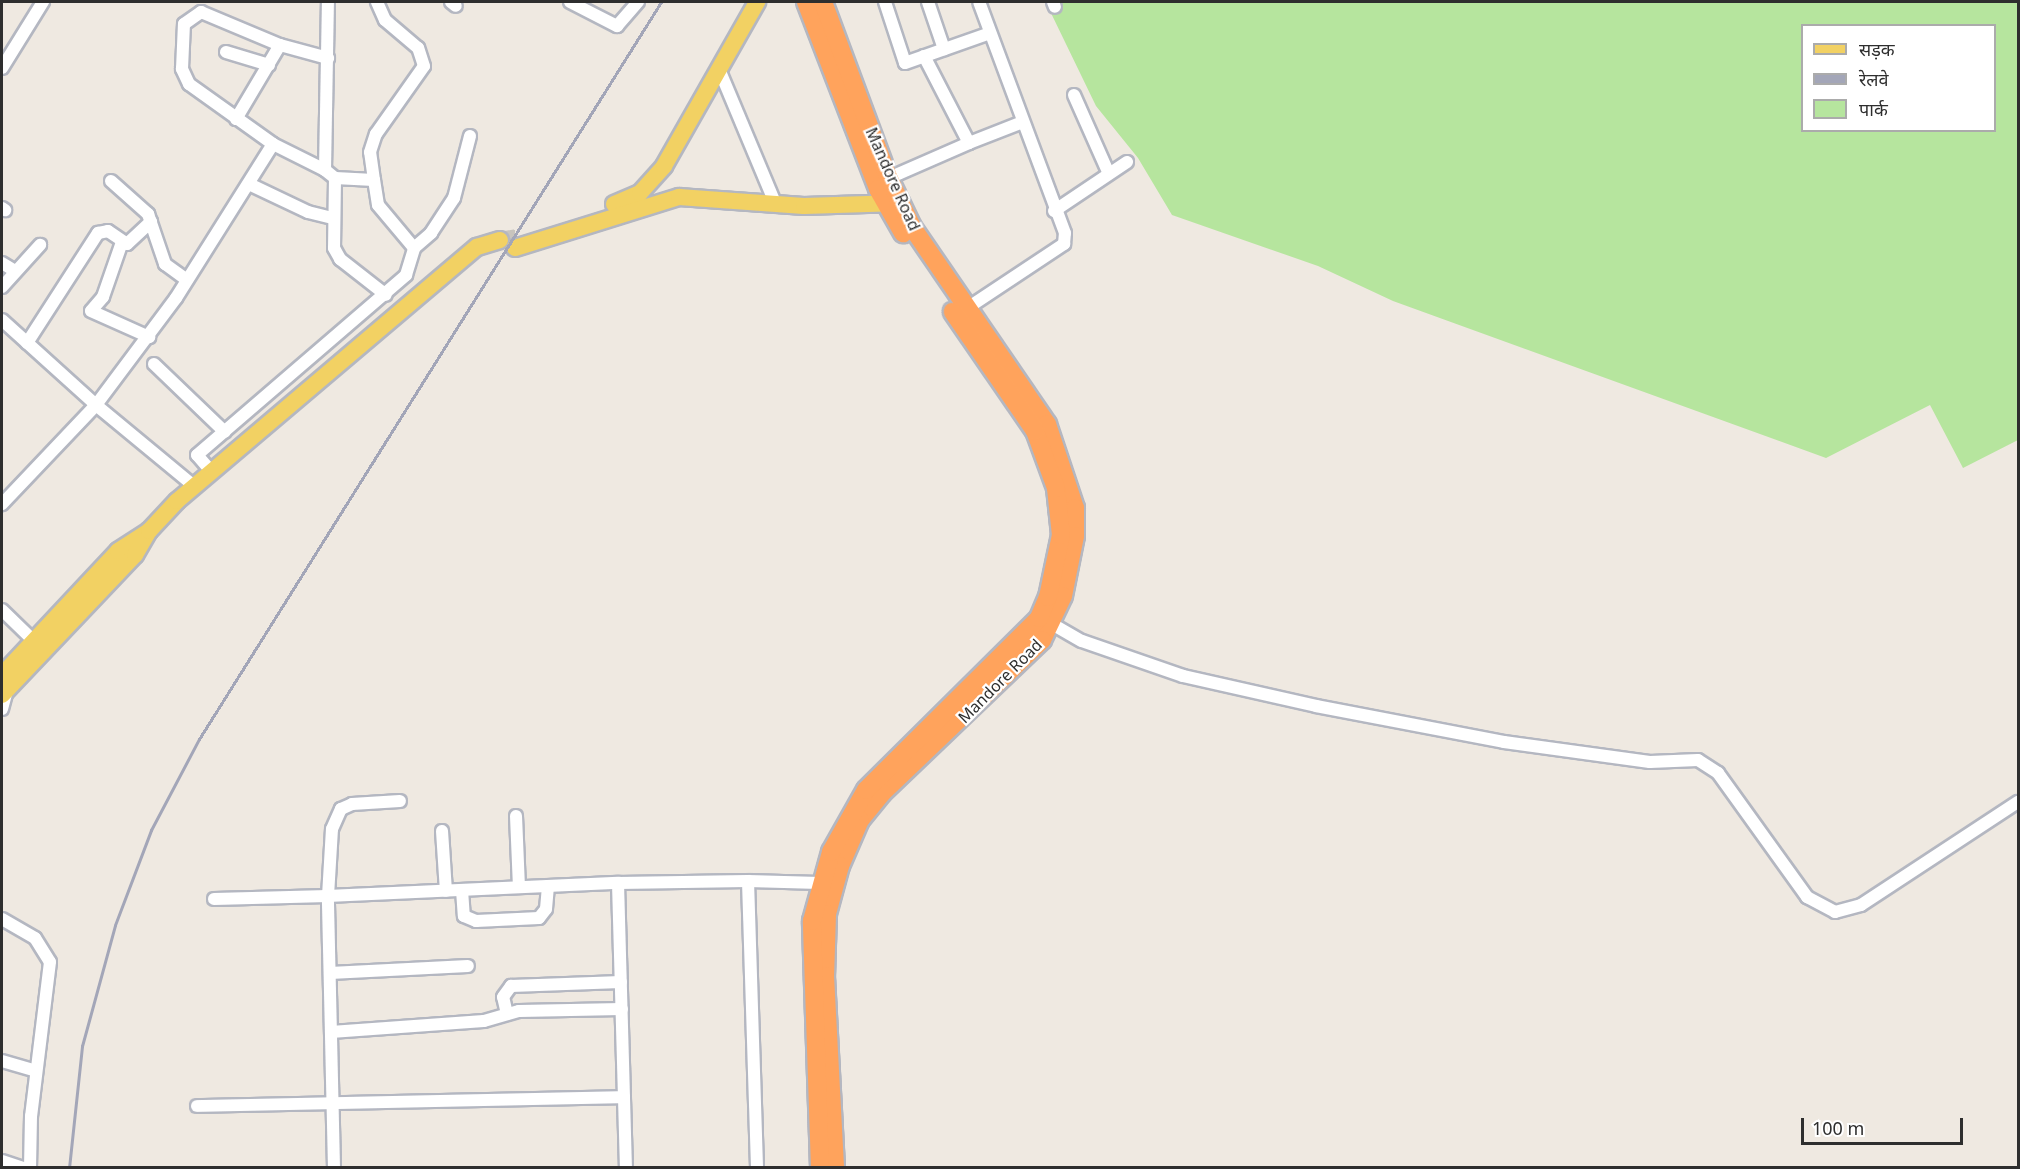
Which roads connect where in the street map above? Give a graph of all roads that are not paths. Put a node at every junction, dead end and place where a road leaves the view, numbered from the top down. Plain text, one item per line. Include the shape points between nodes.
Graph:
1 (43, 2) edge
2 (328, 2) edge
3 (377, 2) edge
4 (570, 2) edge
5 (638, 2) edge
6 (758, 2) edge
7 (806, 2) edge
8 (823, 2) edge
9 (885, 2) edge
10 (928, 2) edge
11 (979, 2) edge
12 (201, 7) edge
13 (990, 33) junction
14 (280, 45) junction
15 (944, 49) junction
16 (226, 51) dead end
17 (924, 56) junction
18 (328, 58) junction
19 (268, 66) junction
20 (2, 68) edge
21 (719, 69) junction
22 (1074, 95) dead end
23 (236, 119) junction
24 (1023, 122) junction
25 (470, 136) dead end
26 (969, 143) junction
27 (273, 144) junction
28 (1127, 162) dead end
29 (330, 174) junction
30 (1109, 174) junction
31 (111, 180) dead end
32 (374, 180) junction
33 (882, 181) junction
34 (249, 184) junction
35 (776, 205) junction
36 (894, 205) junction
37 (1054, 211) junction
38 (332, 218) junction
39 (151, 222) junction
40 (122, 242) junction
41 (508, 244) junction
42 (40, 245) dead end
43 (414, 248) junction
44 (2, 263) edge
45 (15, 271) junction
46 (187, 280) junction
47 (2, 287) edge
48 (386, 295) junction
49 (966, 309) junction
50 (2, 319) edge
51 (149, 337) junction
52 (27, 343) junction
53 (154, 364) dead end
54 (96, 405) junction
55 (225, 432) junction
56 (211, 471) junction
57 (194, 486) junction
58 (2, 504) edge
59 (2, 610) edge
60 (1052, 624) junction
61 (39, 646) junction
62 (4, 683) edge
63 (2, 709) edge
64 (400, 801) dead end
65 (2019, 802) edge
66 (516, 816) dead end
67 (442, 831) dead end
68 (748, 881) junction
69 (618, 883) junction
70 (820, 883) junction
71 (548, 886) junction
72 (519, 887) junction
73 (462, 890) junction
74 (446, 891) junction
75 (328, 896) junction
76 (213, 899) dead end
77 (2, 919) edge
78 (468, 966) dead end
79 (330, 973) junction
80 (621, 982) junction
81 (622, 1009) junction
82 (507, 1014) junction
83 (331, 1032) junction
84 (2, 1061) edge
85 (36, 1071) junction
86 (624, 1097) junction
87 (333, 1102) junction
88 (197, 1106) dead end
89 (2, 1161) edge
90 (24, 1167) edge
91 (30, 1167) edge
92 (334, 1167) edge
93 (626, 1167) edge
94 (757, 1167) edge
95 (820, 1167) edge
96 (835, 1167) edge

1 - 20 street
2 - 18 street
3 - 32 street via 385,20 418,48 424,66 376,134 370,152
4 - 5 street via 617,26
6 - 21 main road
7 - 33 highway, Mandore Road
8 - 33 highway, Mandore Road
9 - 17 street via 905,63
10 - 15 street
11 - 13 street
12 - 14 street
12 - 23 street via 182,30 184,77 199,93
13 - 15 street
13 - 24 street
14 - 18 street
14 - 19 street
15 - 17 street
16 - 19 street
17 - 26 street
18 - 29 street
19 - 23 street
21 - 35 street
21 - 41 main road via 664,166 640,193
22 - 30 street
23 - 27 street
24 - 26 street
24 - 37 street
25 - 43 street via 454,198 431,233
26 - 33 street
27 - 29 street
27 - 34 street
28 - 30 street
29 - 32 street
29 - 38 street
30 - 37 street
31 - 39 street
32 - 43 street via 378,205
33 - 36 highway, Mandore Road
34 - 38 street via 308,212
34 - 46 street
35 - 36 main road
35 - 41 main road via 672,198
36 - 49 highway, Mandore Road
36 - 70 highway, Mandore Road via 925,270 1035,431 1056,488 1061,536 1048,597 1039,618 866,790 844,824
37 - 49 street via 1065,233 1064,244
38 - 48 street via 334,248 340,259
39 - 40 street via 131,242
39 - 46 street via 165,264
40 - 51 street via 103,297 90,310
40 - 52 street via 108,231 98,233
41 - 56 main road via 467,260
42 - 45 street
43 - 48 street via 406,275
44 - 45 street
45 - 47 street
46 - 51 street
48 - 55 street
49 - 60 highway, Mandore Road via 1047,424 1070,485 1075,536 1064,596
50 - 52 street
51 - 54 street
52 - 54 street
53 - 55 street
54 - 57 street
54 - 58 street
55 - 56 street via 197,455
56 - 57 main road
57 - 61 main road via 148,531 127,543
59 - 61 street
60 - 65 street via 1082,641 1183,675 1304,704 1504,742 1650,762 1698,760 1718,773 1807,897 1835,912 1861,905
60 - 96 highway, Mandore Road via 1042,640 882,793 860,820 846,851 827,914 825,976
61 - 62 main road
62 - 63 street
64 - 75 street via 352,804 335,818
66 - 72 street
67 - 74 street
68 - 69 street
68 - 70 street
68 - 94 street
69 - 71 street
69 - 80 street
70 - 95 highway, Mandore Road via 812,921 812,973
71 - 72 street
71 - 73 street via 546,909 539,918 488,921 467,920
72 - 73 street
73 - 74 street
74 - 75 street
75 - 76 street
75 - 79 street
77 - 85 street via 35,938 50,962
78 - 79 street
79 - 83 street
80 - 81 street
80 - 82 street via 511,986 503,997
81 - 82 street
81 - 86 street
82 - 83 street via 484,1022
83 - 87 street
84 - 85 street
85 - 91 street
86 - 87 street
86 - 93 street
87 - 88 street
87 - 92 street
89 - 90 street

